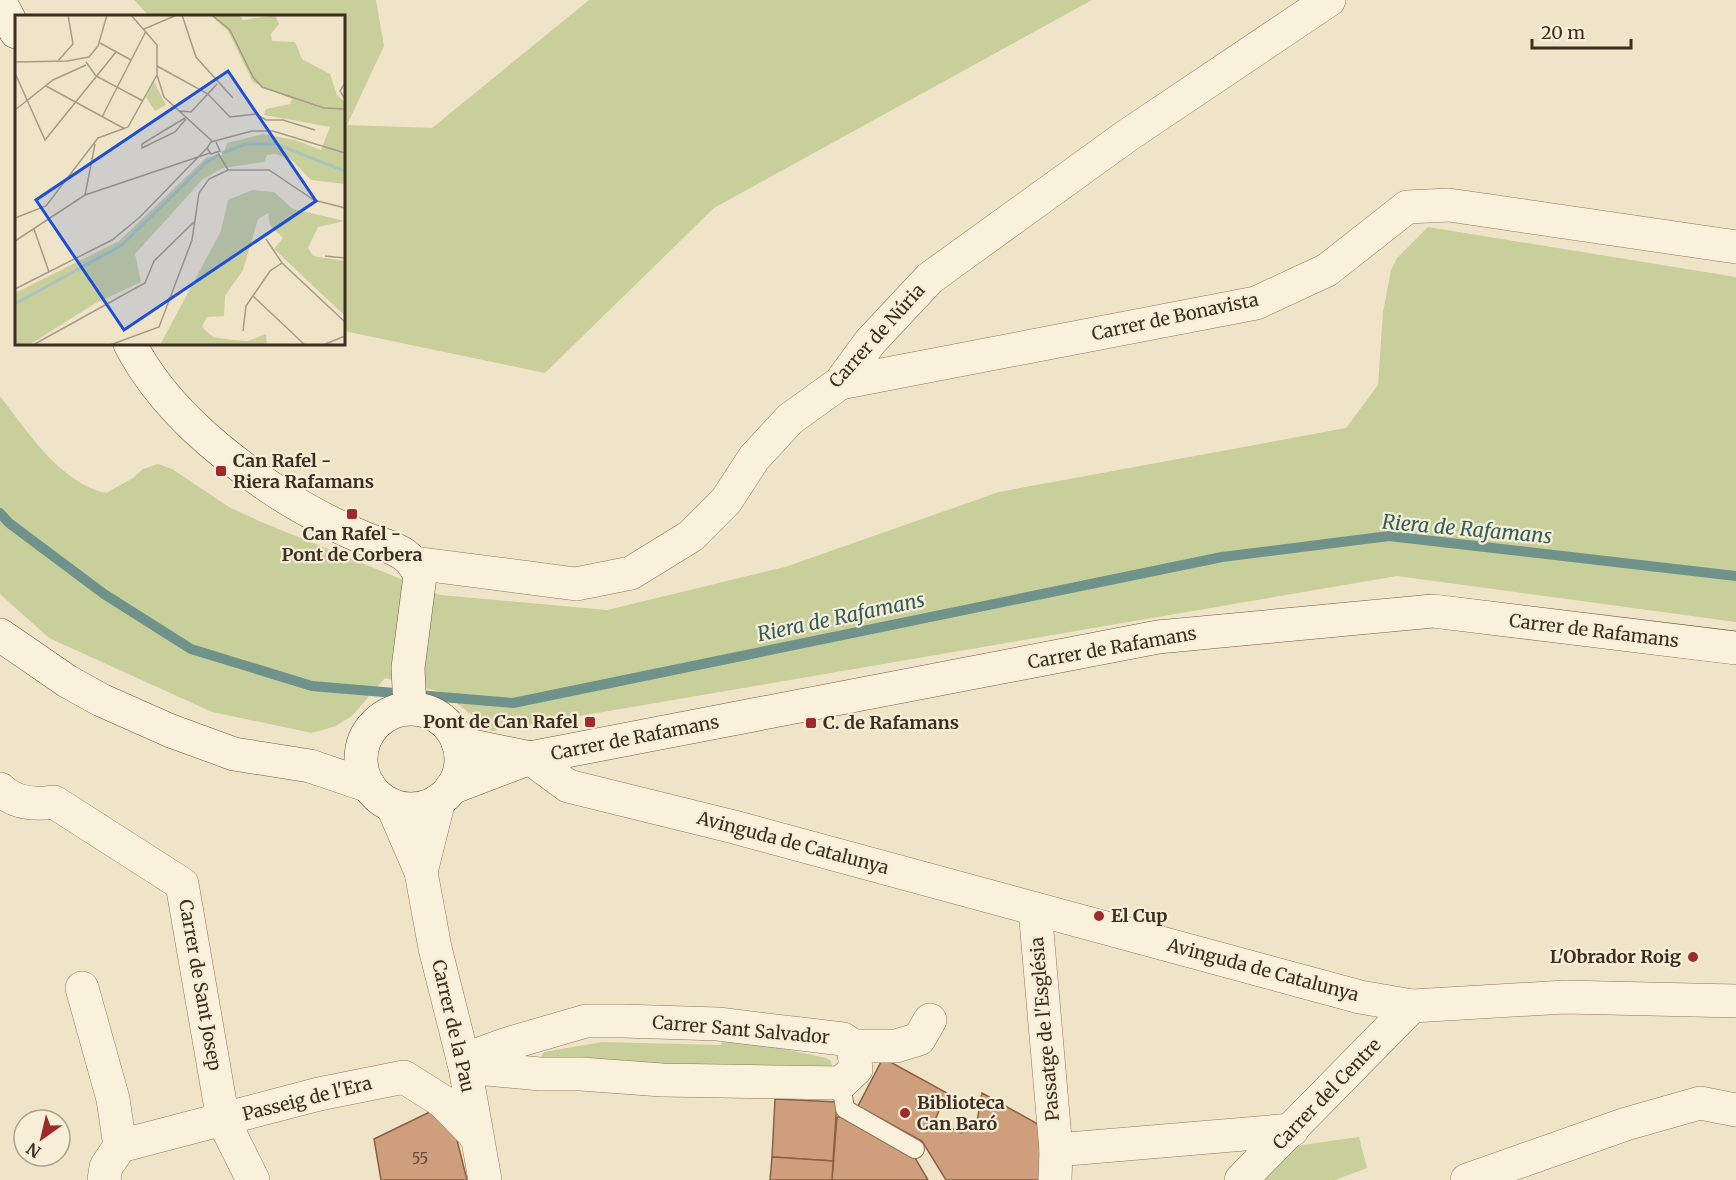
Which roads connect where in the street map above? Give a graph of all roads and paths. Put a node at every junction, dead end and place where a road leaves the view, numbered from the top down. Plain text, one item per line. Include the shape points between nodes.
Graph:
1 (1329, 0) edge
2 (0, 2) edge
3 (15, 30) edge
4 (1736, 246) edge
5 (131, 345) edge
6 (840, 383) junction
7 (417, 570) junction
8 (0, 635) edge
9 (1736, 648) edge
10 (410, 708) junction
11 (371, 730) junction
12 (452, 733) junction
13 (530, 758) junction
14 (310, 766) junction
15 (0, 789) edge
16 (445, 794) junction
17 (380, 796) junction
18 (421, 872) junction
19 (1035, 909) junction
20 (81, 988) dead end
21 (1736, 1001) edge
22 (1412, 1006) junction
23 (930, 1020) dead end
24 (853, 1046) junction
25 (464, 1064) junction
26 (841, 1083) junction
27 (1736, 1110) edge
28 (223, 1120) junction
29 (1292, 1130) junction
30 (476, 1136) junction
31 (120, 1146) junction
32 (915, 1149) dead end
33 (1056, 1165) edge
34 (104, 1180) edge
35 (253, 1180) edge
36 (485, 1180) edge
37 (1240, 1180) edge
38 (1467, 1180) edge

1 - 6 street, Carrer de Núria via 1128,135 930,278 870,342
2 - 3 street
4 - 6 street, Carrer de Bonavista via 1449,205 1407,207 1327,270 1256,303
5 - 7 street via 158,388 230,458 330,523 397,550
6 - 7 street, Carrer de Núria via 790,418 754,458 726,501 691,536 631,573 576,584
7 - 10 street via 408,668
8 - 14 street via 76,686 171,731 234,754
9 - 13 street, Carrer de Rafamans via 1421,612 1158,637
10 - 11 street via 391,713
10 - 12 street via 429,712
11 - 14 street via 344,752
11 - 17 street via 361,764
12 - 13 street, Carrer de Rafamans
12 - 16 street via 461,767
13 - 16 street, Carrer de Rafamans
13 - 19 street, Avinguda de Catalunya via 568,786
14 - 17 street
15 - 28 street, Carrer de Sant Josep via 22,802 54,802 182,884
16 - 17 street via 416,808
16 - 18 street, Carrer de la Pau
17 - 18 street, Carrer de la Pau
18 - 25 street, Carrer de la Pau
19 - 22 street, Avinguda de Catalunya via 1360,997
19 - 33 street, Passatge de l'Església
20 - 31 street via 112,1099
21 - 22 street, Avinguda de Catalunya via 1565,997
22 - 29 street, Carrer del Centre
23 - 24 street via 919,1039 896,1046
24 - 25 street, Carrer Sant Salvador via 843,1039 810,1033 718,1024 586,1021 507,1044
24 - 26 street, Carrer Sant Salvador via 856,1069
25 - 26 street via 540,1074
25 - 30 street, Carrer de la Pau
26 - 32 lane via 845,1108
27 - 38 street via 1700,1103 1626,1124
28 - 30 street, Passeig de l'Era via 319,1094 404,1077 442,1101
28 - 31 street, Passeig de l'Era
28 - 35 street, Carrer de Sant Josep
29 - 33 street, Passatge de l'Església
29 - 37 street, Carrer del Centre
30 - 36 street, Carrer de la Pau
31 - 34 street via 106,1167

